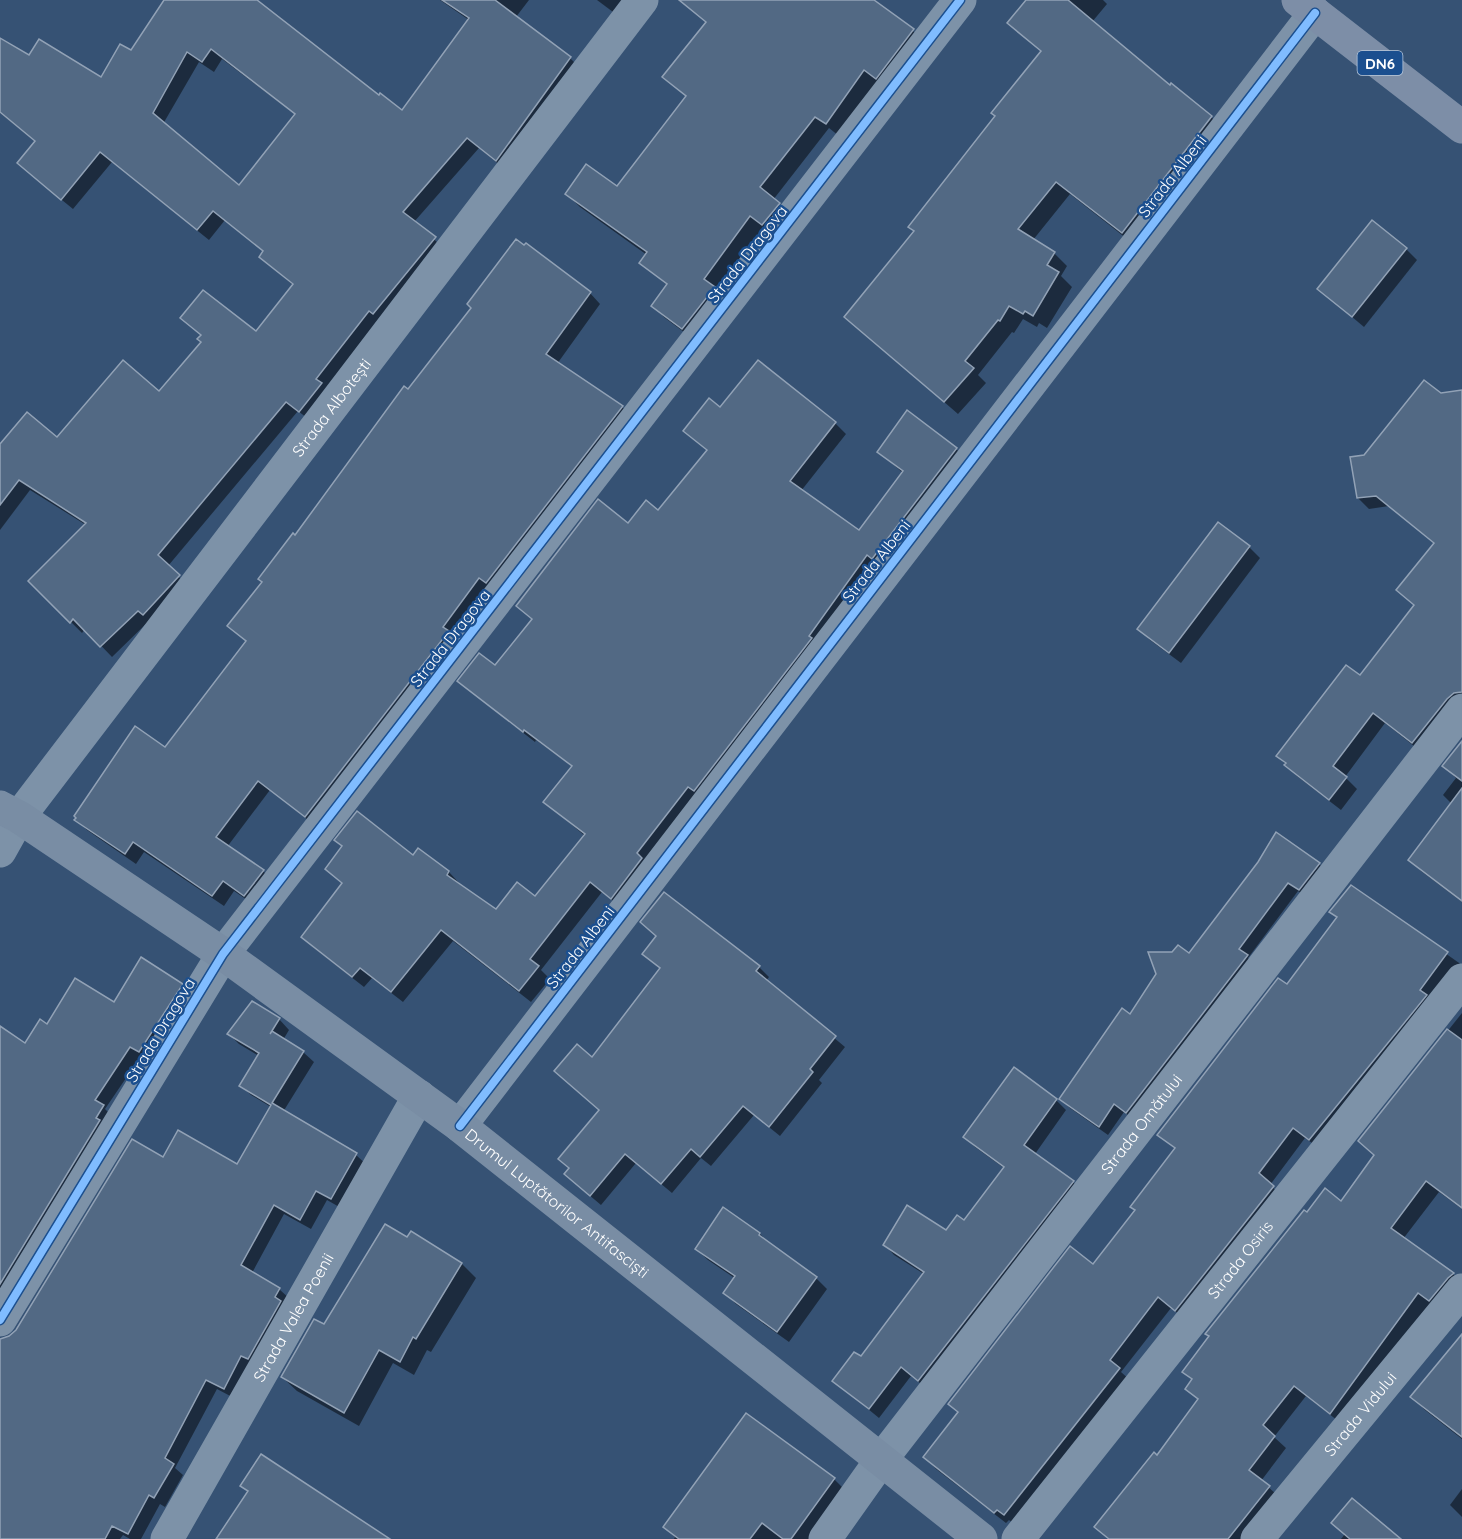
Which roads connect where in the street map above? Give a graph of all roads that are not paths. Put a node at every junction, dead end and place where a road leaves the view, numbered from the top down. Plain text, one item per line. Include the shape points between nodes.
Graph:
1 (642, 0) edge
2 (960, 0) edge
3 (1307, 6) edge
4 (1462, 127) edge
5 (1462, 710) edge
6 (10, 812) edge
7 (0, 850) edge
8 (223, 954) junction
9 (1462, 980) edge
10 (419, 1096) junction
11 (460, 1126) junction
12 (1462, 1290) edge
13 (0, 1320) edge
14 (881, 1460) junction
15 (167, 1539) edge
16 (825, 1539) edge
17 (981, 1539) edge
18 (1018, 1539) edge
19 (1257, 1539) edge

1 - 6 street, Strada Albotești
2 - 8 street, Strada Dragova
3 - 4 main road, DN6
3 - 11 street, Strada Albeni
5 - 14 street, Strada Omătului
6 - 7 street, Strada Albotești
6 - 8 street, Drumul Luptătorilor Antifasciști
8 - 10 street, Drumul Luptătorilor Antifasciști
8 - 13 street, Strada Dragova
9 - 18 street, Strada Osiris
10 - 11 street, Drumul Luptătorilor Antifasciști
10 - 15 street, Strada Valea Poenii
11 - 14 street, Drumul Luptătorilor Antifasciști
12 - 19 street, Strada Vidului
14 - 16 street, Strada Omătului
14 - 17 street, Drumul Luptătorilor Antifasciști

